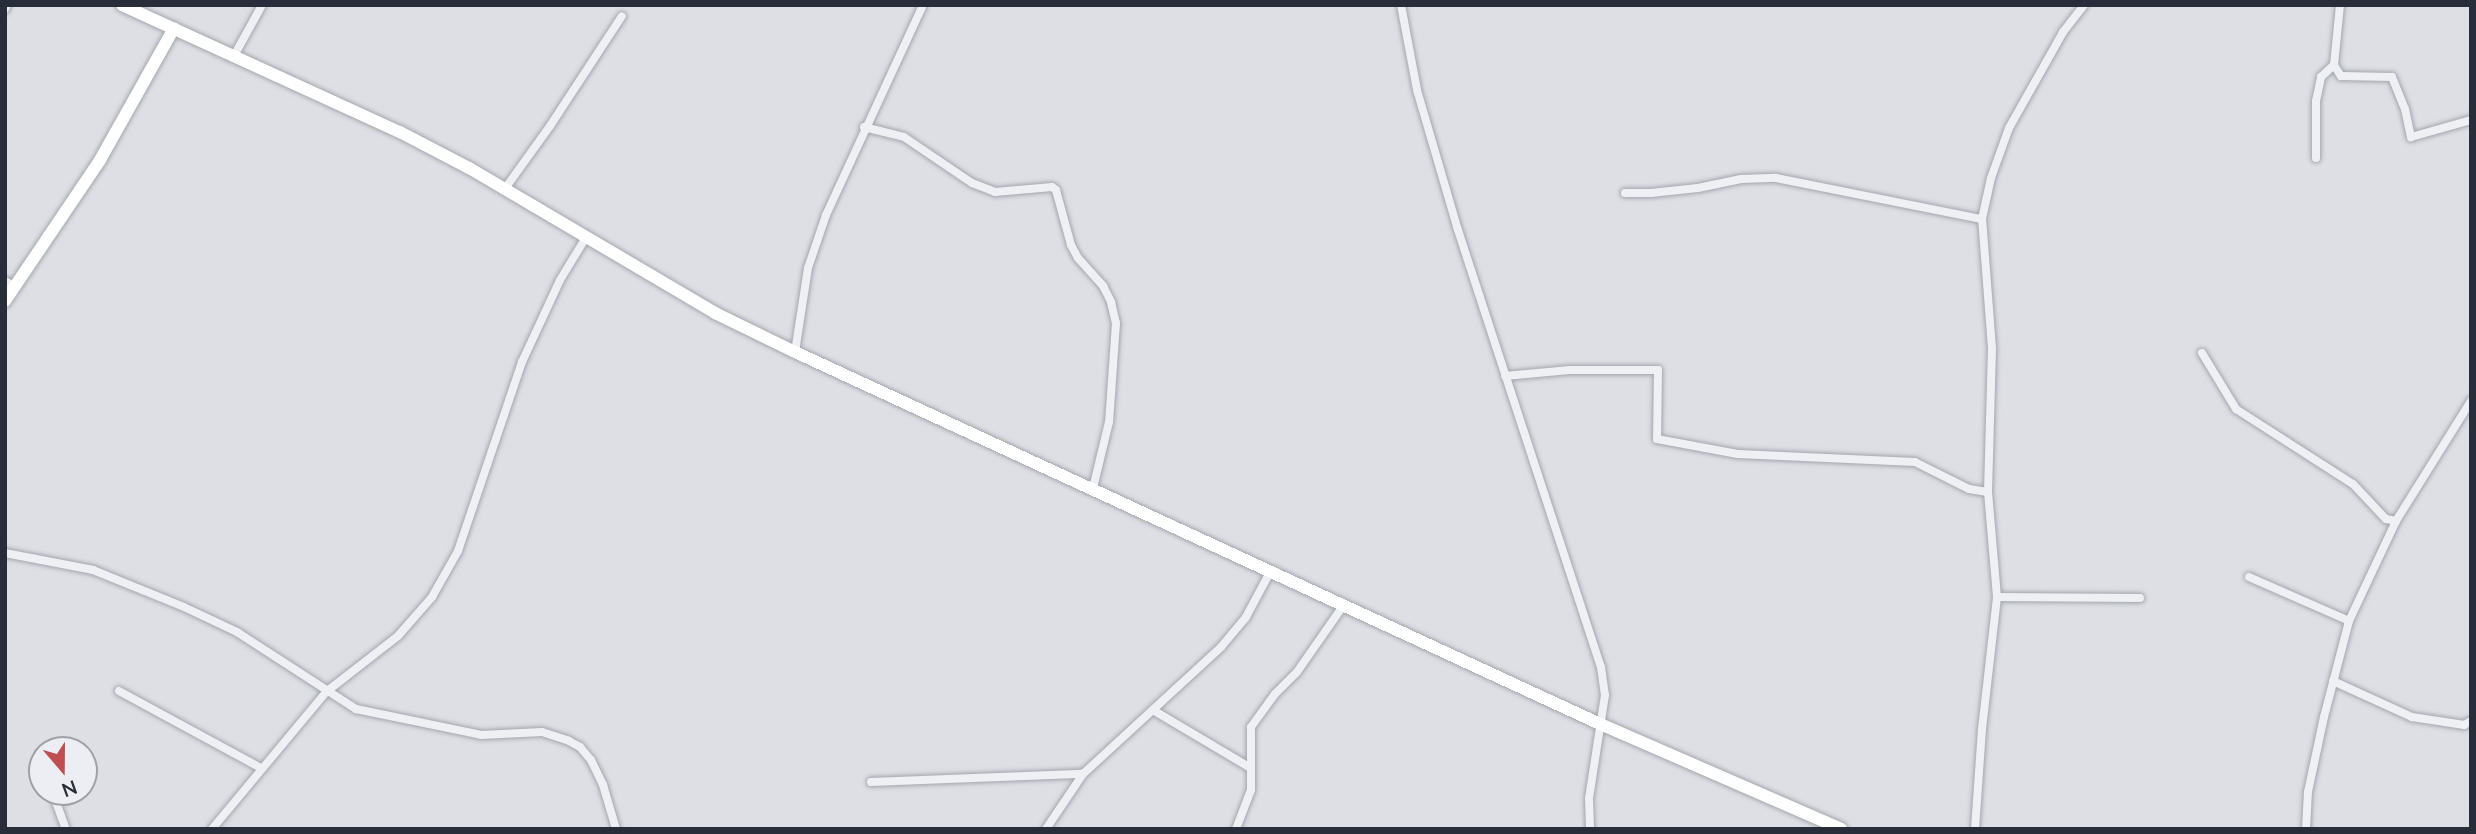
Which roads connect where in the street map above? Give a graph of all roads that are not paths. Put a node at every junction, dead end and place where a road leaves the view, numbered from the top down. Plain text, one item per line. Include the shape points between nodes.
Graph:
1 (262, 5) edge
2 (923, 5) edge
3 (1401, 5) edge
4 (2084, 5) edge
5 (2340, 5) edge
6 (127, 6) edge
7 (622, 16) dead end
8 (174, 28) junction
9 (235, 54) junction
10 (2334, 65) junction
11 (2471, 120) edge
12 (864, 127) junction
13 (2316, 158) dead end
14 (504, 190) junction
15 (1625, 193) dead end
16 (1982, 219) junction
17 (585, 239) junction
18 (10, 284) edge
19 (5, 301) edge
20 (795, 352) junction
21 (2202, 353) dead end
22 (1505, 376) junction
23 (2471, 401) edge
24 (1093, 488) junction
25 (1988, 492) junction
26 (2396, 521) junction
27 (5, 553) edge
28 (1270, 572) junction
29 (2249, 577) dead end
30 (1997, 597) junction
31 (2140, 598) dead end
32 (1343, 606) junction
33 (2349, 621) junction
34 (2333, 681) junction
35 (119, 691) dead end
36 (326, 692) junction
37 (1153, 710) junction
38 (2471, 721) edge
39 (1600, 724) junction
40 (261, 768) junction
41 (1249, 768) junction
42 (1083, 774) junction
43 (872, 782) dead end
44 (57, 806) edge
45 (66, 829) edge
46 (212, 829) edge
47 (616, 829) edge
48 (1046, 829) edge
49 (1236, 829) edge
50 (1590, 829) edge
51 (1840, 829) edge
52 (1975, 829) edge
53 (2306, 829) edge

1 - 9 street
2 - 12 street
3 - 22 street via 1417,90
4 - 16 street via 2063,32 2010,128
5 - 10 street
6 - 8 main road
7 - 14 street
8 - 9 main road
8 - 18 main road via 100,160
9 - 14 main road via 400,132
10 - 11 street via 2341,76 2392,77 2411,137
10 - 13 street via 2321,77 2316,101
12 - 20 street via 825,215 808,268
12 - 24 street via 904,137 972,183 995,192 1056,190 1071,245 1102,286 1116,323 1109,422
14 - 17 main road
15 - 16 street via 1776,178
16 - 25 street via 1992,348
17 - 20 main road via 715,313
17 - 36 street via 560,280 522,362 447,572 398,636
18 - 19 main road
20 - 24 main road
21 - 26 street via 2236,409 2353,484 2386,519
22 - 25 street via 1658,370 1657,439 1738,454 1915,462 1969,489
22 - 39 street via 1601,667 1605,695
23 - 26 street
24 - 28 main road
25 - 30 street
26 - 33 street
27 - 36 street via 93,570 184,607 237,632
28 - 32 main road
28 - 37 street via 1246,617 1221,647
29 - 33 street
30 - 31 street
30 - 52 street
32 - 39 main road
32 - 41 street via 1251,727
33 - 34 street
34 - 38 street via 2412,718 2463,725
34 - 53 street via 2308,792
35 - 40 street
36 - 40 street
36 - 47 street via 356,709 481,735 542,732 569,741 591,760
37 - 41 street
37 - 42 street
39 - 50 street via 1589,797
39 - 51 main road
40 - 46 street
41 - 49 street via 1251,790
42 - 43 street
42 - 48 street
44 - 45 street

